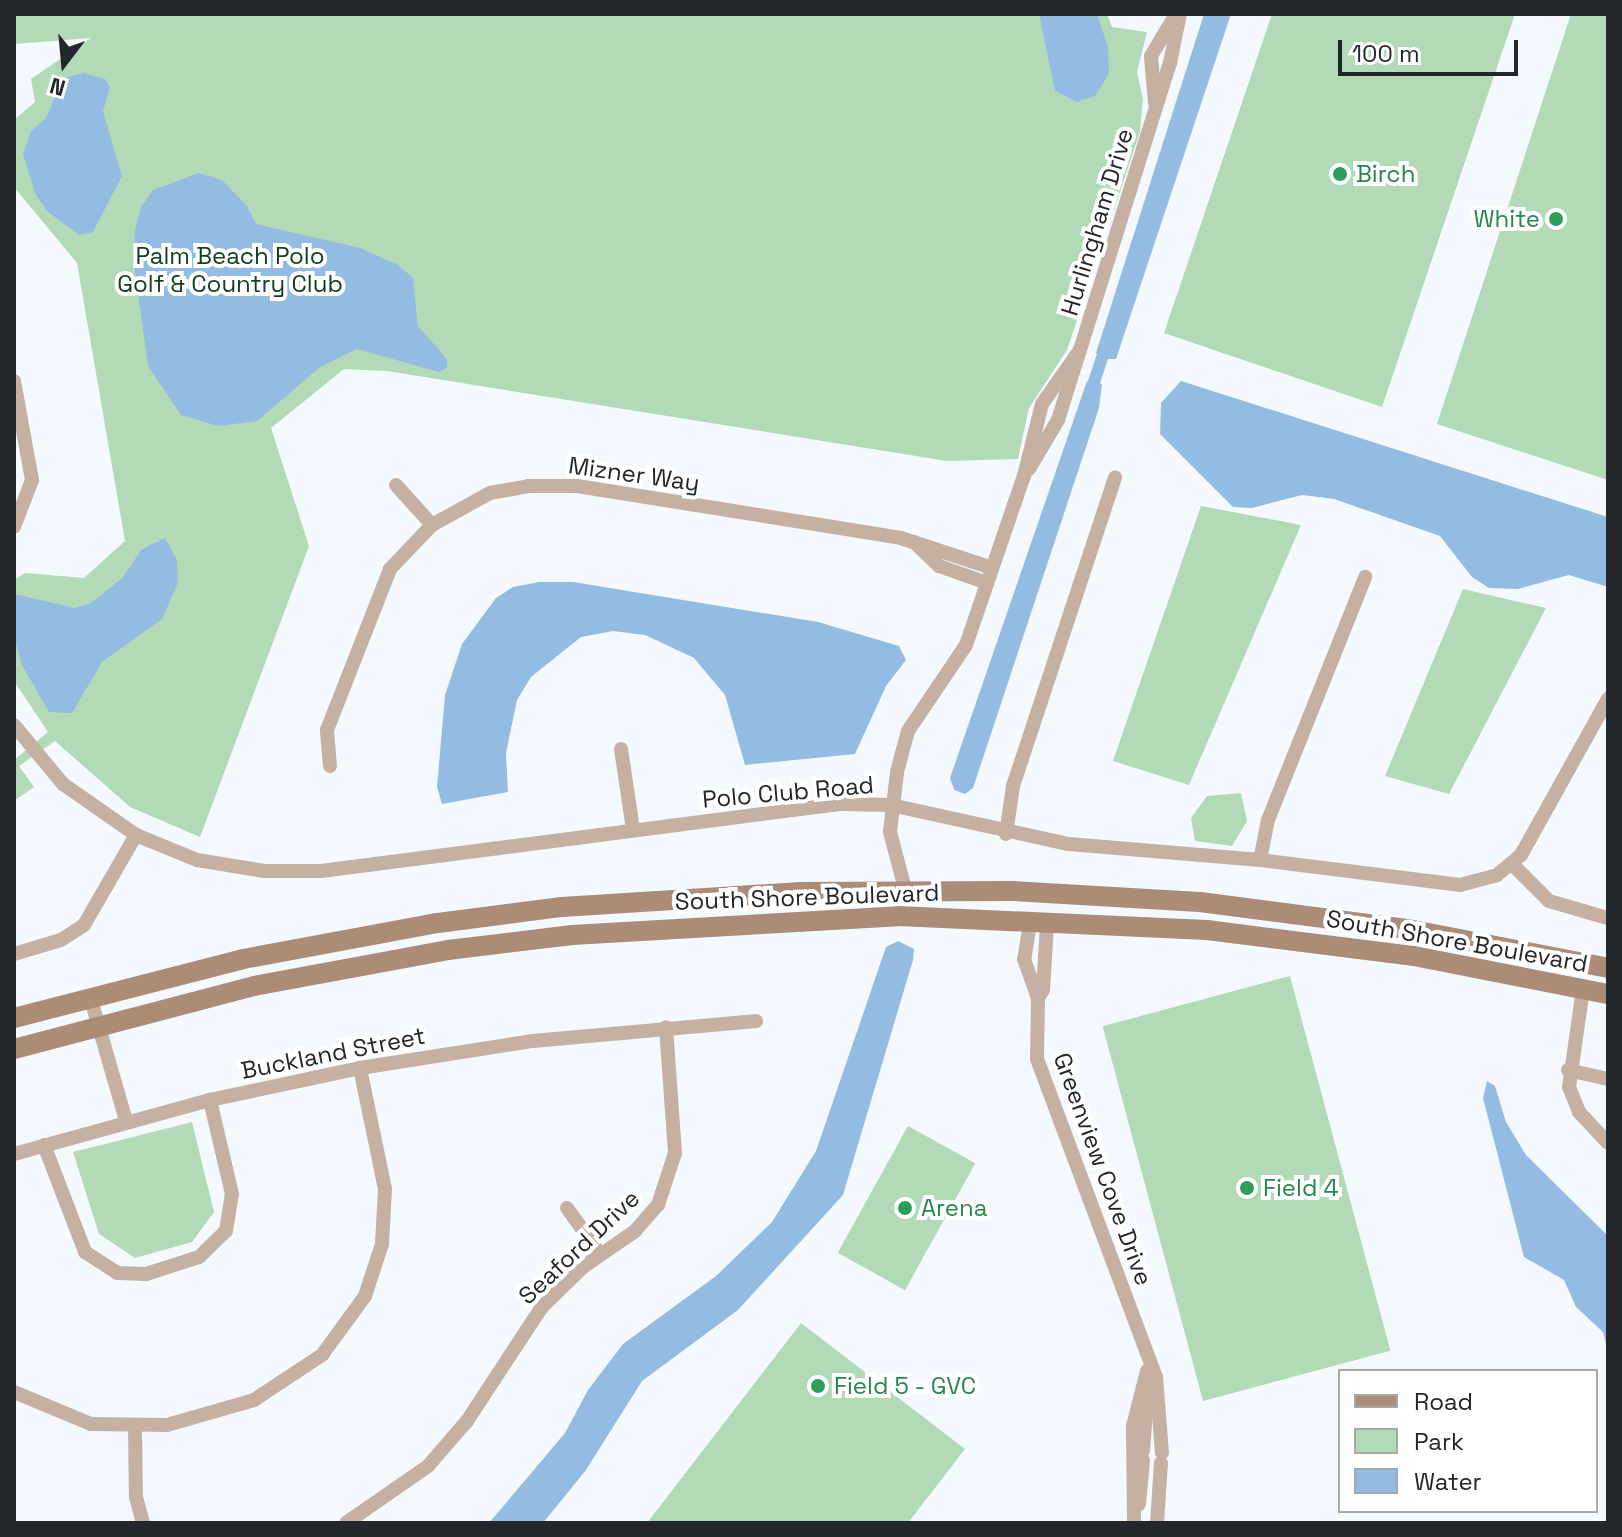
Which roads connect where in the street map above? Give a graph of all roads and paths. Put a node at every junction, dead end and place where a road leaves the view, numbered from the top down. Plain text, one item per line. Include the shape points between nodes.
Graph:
1 (1178, 14) edge
2 (14, 381) edge
3 (1115, 477) dead end
4 (396, 485) dead end
5 (432, 525) junction
6 (14, 527) edge
7 (914, 542) junction
8 (992, 568) junction
9 (1365, 577) dead end
10 (987, 583) junction
11 (1608, 699) edge
12 (14, 725) edge
13 (621, 749) dead end
14 (330, 766) dead end
15 (891, 805) junction
16 (633, 829) junction
17 (1006, 834) junction
18 (136, 835) junction
19 (1260, 860) junction
20 (1512, 864) junction
21 (905, 889) junction
22 (1006, 891) junction
23 (1084, 894) junction
24 (1608, 918) edge
25 (1038, 921) junction
26 (14, 954) edge
27 (1608, 968) edge
28 (1583, 989) junction
29 (1608, 994) edge
30 (90, 996) junction
31 (1038, 998) junction
32 (14, 1018) edge
33 (756, 1021) dead end
34 (97, 1025) junction
35 (666, 1027) junction
36 (14, 1049) edge
37 (360, 1068) junction
38 (1568, 1070) junction
39 (1608, 1079) edge
40 (210, 1100) junction
41 (126, 1121) junction
42 (1608, 1143) edge
43 (44, 1145) junction
44 (14, 1154) edge
45 (567, 1208) dead end
46 (600, 1254) junction
47 (1146, 1351) junction
48 (1147, 1371) junction
49 (14, 1392) edge
50 (135, 1428) junction
51 (143, 1523) edge
52 (346, 1523) edge
53 (1136, 1523) edge
54 (1157, 1523) edge

1 - 8 street, Hurlingham Drive via 1156,107 1058,420 1024,476
2 - 6 street via 32,480
3 - 17 street via 1013,786
4 - 5 street
5 - 7 street, Mizner Way via 490,493 552,484
5 - 14 street, Mizner Way via 403,551 380,588 327,730
7 - 8 street, Mizner Way
7 - 10 street via 939,566
8 - 10 street, Hurlingham Drive
9 - 19 street via 1268,820
10 - 15 street, Hurlingham Drive via 962,652 912,722
11 - 20 street, Polo Club Road via 1527,847
12 - 18 street, Polo Club Road via 63,784
13 - 16 street
15 - 16 street, Polo Club Road via 840,804
15 - 17 street, Polo Club Road
15 - 21 street, Hurlingham Drive via 890,832
16 - 18 street, Polo Club Road via 287,872 197,860
17 - 19 street, Polo Club Road
18 - 26 street via 84,925 61,940
19 - 20 street, Polo Club Road via 1450,885 1488,879
20 - 24 street via 1549,901
21 - 22 street, South Shore Boulevard
21 - 30 street, South Shore Boulevard via 515,913 323,943
22 - 23 street, South Shore Boulevard
22 - 25 street
23 - 25 street
23 - 27 street, South Shore Boulevard via 1316,916
25 - 28 street, South Shore Boulevard via 1207,930 1322,943
25 - 31 street, Greenview Cove Drive
25 - 31 street, Greenview Cove Drive via 1024,959
25 - 34 street, South Shore Boulevard via 883,916 541,938 320,973
28 - 29 street, South Shore Boulevard
28 - 38 street
30 - 32 street, South Shore Boulevard
30 - 34 street
31 - 47 street, Greenview Cove Drive via 1037,1059
33 - 35 street, Buckland Street
34 - 36 street, South Shore Boulevard
34 - 41 street
35 - 37 street, Buckland Street
35 - 46 street, Seaford Drive via 675,1153 671,1174 648,1219
37 - 40 street, Buckland Street
37 - 50 street via 382,1162 385,1217 375,1271 356,1312 322,1355 278,1388 185,1422
38 - 39 street
38 - 42 street via 1574,1104
40 - 41 street, Buckland Street
40 - 43 street via 232,1194 226,1231 199,1257 146,1274 117,1273 85,1252
41 - 43 street, Buckland Street
43 - 44 street, Buckland Street
45 - 46 street
46 - 52 street, Seaford Drive via 542,1307 444,1449 410,1482
47 - 48 street, Greenview Cove Drive
47 - 54 street, Greenview Cove Drive via 1156,1377 1161,1458
48 - 53 street, Greenview Cove Drive
48 - 53 street, Greenview Cove Drive via 1133,1426
49 - 50 street via 65,1417
50 - 51 street via 136,1497

